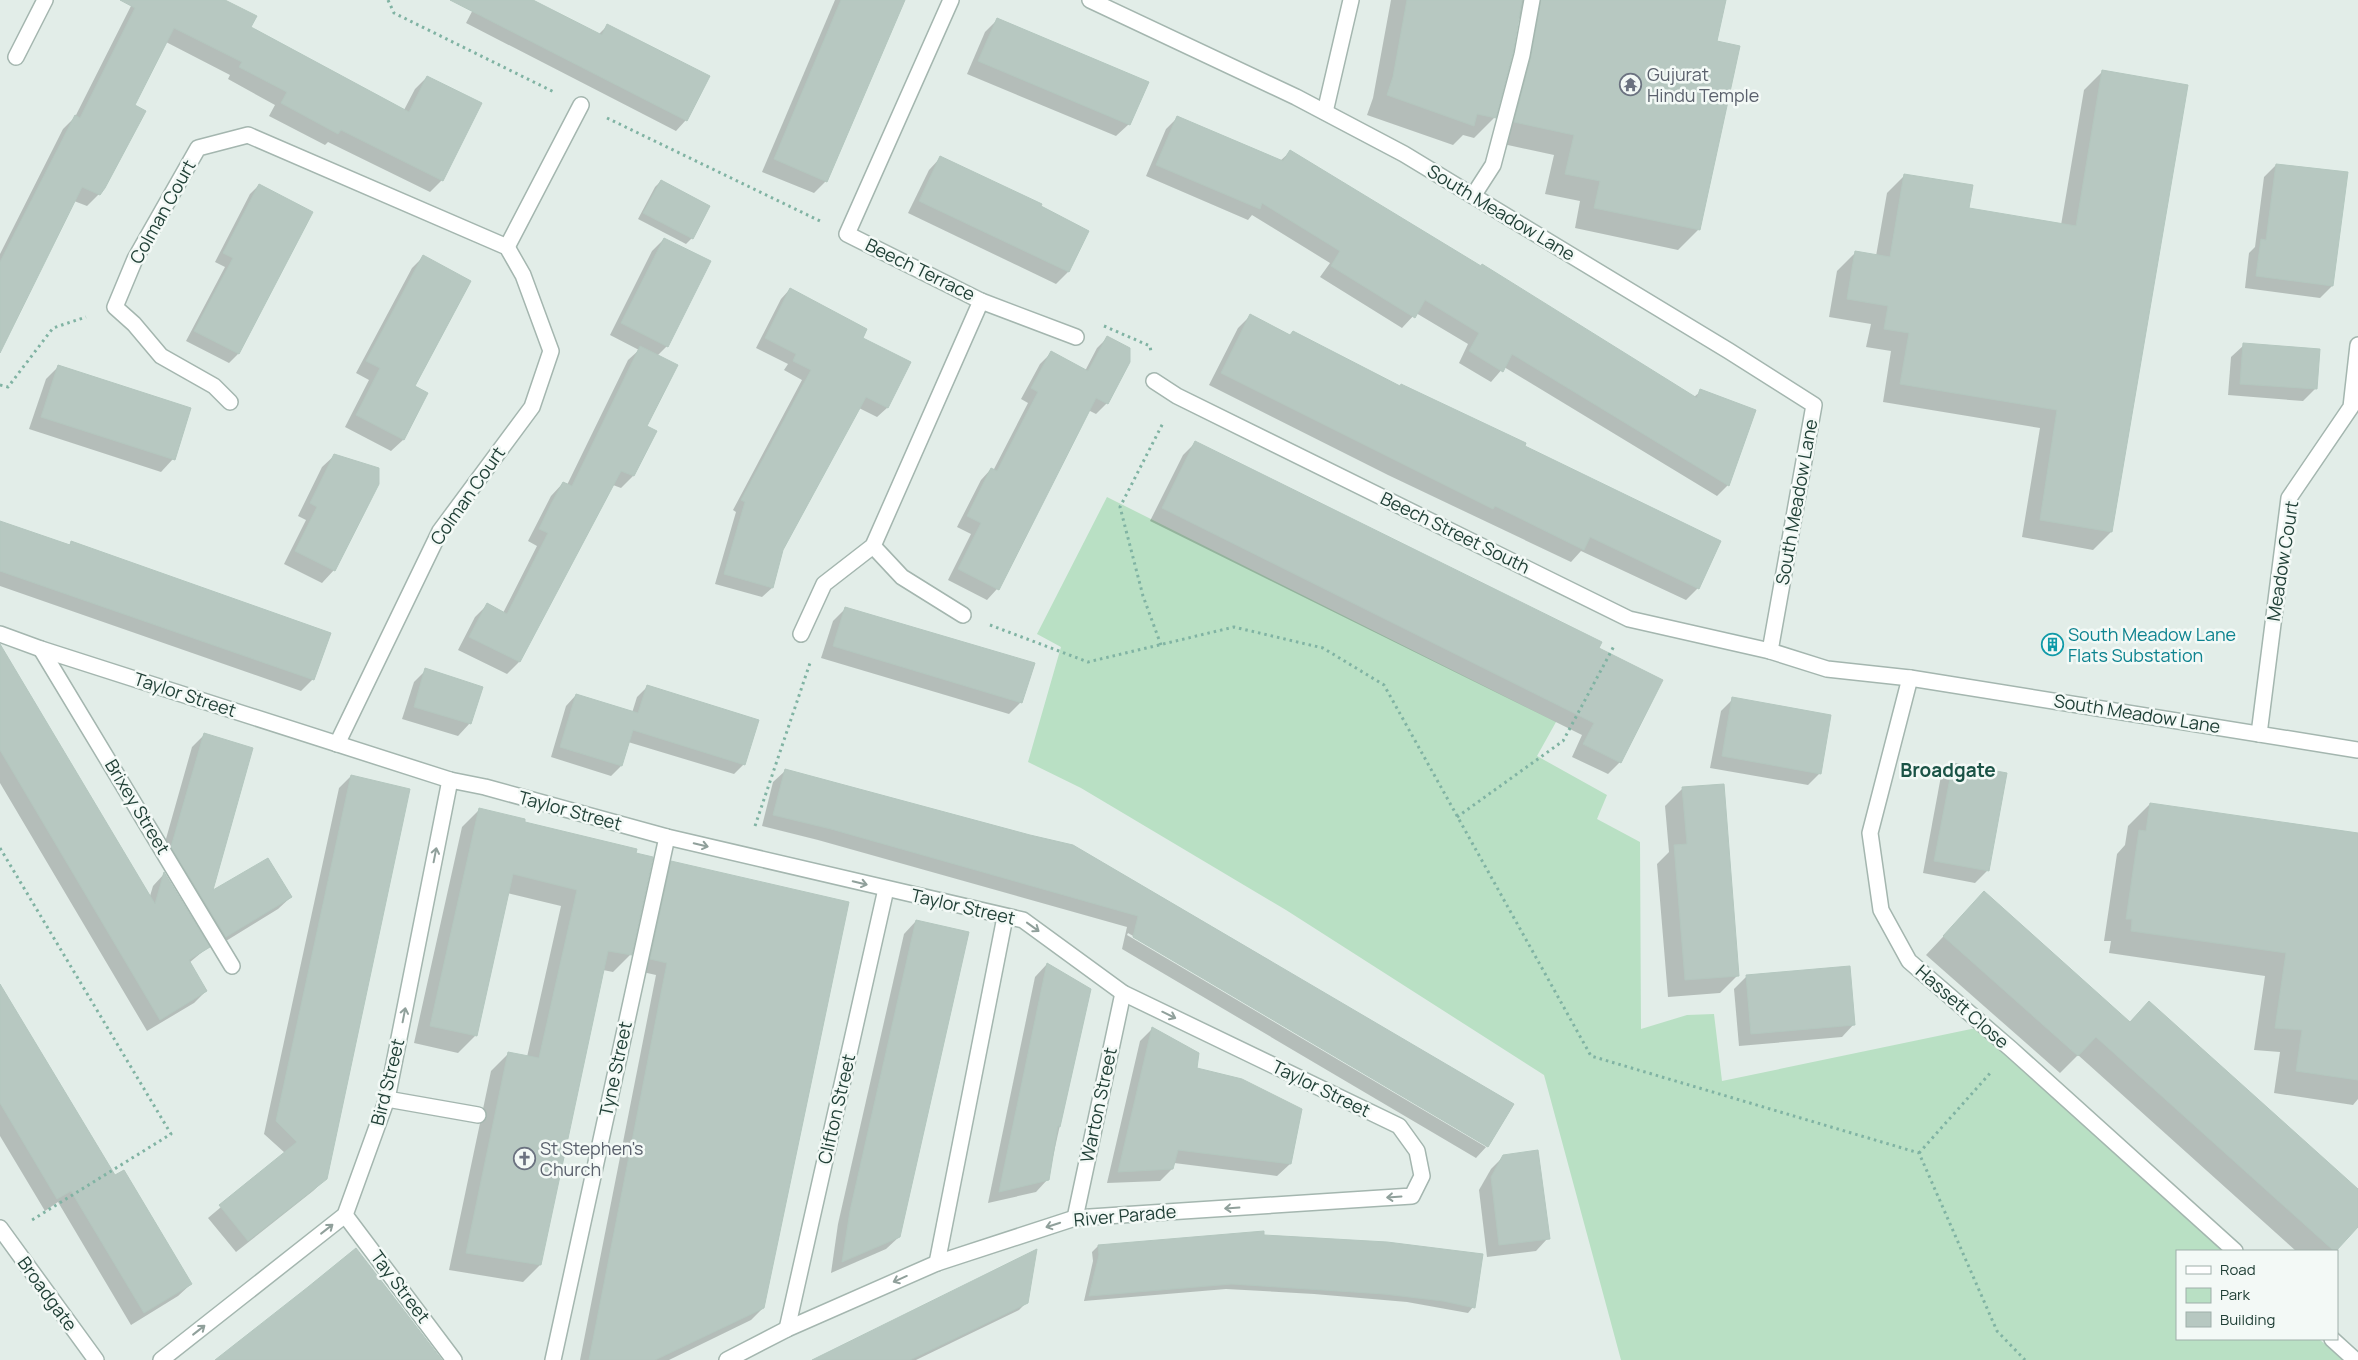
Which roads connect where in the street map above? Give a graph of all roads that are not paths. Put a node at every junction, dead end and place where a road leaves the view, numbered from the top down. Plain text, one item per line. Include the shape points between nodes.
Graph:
1 (45, 0) edge
2 (950, 0) edge
3 (1090, 0) edge
4 (1351, 0) edge
5 (1532, 0) edge
6 (16, 57) dead end
7 (581, 105) road end
8 (1325, 112) junction
9 (1473, 196) junction
10 (507, 247) junction
11 (981, 301) junction
12 (1076, 337) road end
13 (2358, 345) edge
14 (1154, 381) road end
15 (230, 402) dead end
16 (873, 546) junction
17 (963, 615) road end
18 (0, 634) edge
19 (801, 634) road end
20 (41, 649) junction
21 (1770, 650) junction
22 (1910, 678) junction
23 (2258, 734) junction
24 (337, 744) junction
25 (2358, 750) edge
26 (450, 780) junction
27 (667, 837) junction
28 (886, 889) junction
29 (1005, 917) junction
30 (232, 966) dead end
31 (1123, 993) junction
32 (388, 1099) junction
33 (478, 1115) dead end
34 (1417, 1151) joint
35 (345, 1215) junction
36 (1075, 1218) junction
37 (3, 1232) edge
38 (2234, 1250) edge
39 (937, 1263) junction
40 (787, 1329) junction
41 (2333, 1340) edge
42 (2353, 1358) dead end
43 (96, 1360) edge
44 (161, 1360) edge
45 (454, 1360) edge
46 (553, 1360) edge
47 (727, 1360) edge

1 - 6 street
2 - 11 street, Beech Terrace via 847,234
3 - 8 street, South Meadow Lane
4 - 8 street
5 - 9 street via 1522,55 1493,165
7 - 10 street
8 - 9 street, South Meadow Lane
9 - 21 street, South Meadow Lane via 1814,406
10 - 15 street, Colman Court via 248,135 198,148 135,259 115,307 161,356 214,386
10 - 24 street, Colman Court via 522,275 550,351 532,407 440,531
11 - 12 street
11 - 16 street, Beech Terrace
13 - 23 street, Meadow Court via 2351,407 2289,498
14 - 21 street, Beech Street South via 1177,396 1629,619
16 - 17 street via 902,578
16 - 19 street, Beech Terrace via 824,584
18 - 20 street, Taylor Street
20 - 24 street, Taylor Street
20 - 30 street, Brixey Street
21 - 22 street, South Meadow Lane via 1827,669
22 - 23 street, South Meadow Lane
22 - 38 street, Hassett Close via 1870,833 1881,910 1909,961
23 - 25 street, South Meadow Lane
24 - 26 street, Taylor Street
26 - 27 street, Taylor Street
32 -> 26 street, Bird Street
27 -> 28 street, Taylor Street
27 - 46 street, Tyne Street
28 - 29 street, Taylor Street
28 - 40 street, Clifton Street
29 -> 31 street, Taylor Street via 1023,920
29 - 39 street
31 -> 34 street, Taylor Street via 1399,1126
31 - 36 street, Warton Street
32 - 33 street
32 - 35 street, Bird Street
34 -> 36 street, River Parade via 1422,1176 1412,1196
44 -> 35 street
35 - 45 street, Tay Street
36 -> 39 street, River Parade
37 - 43 street, Broadgate
39 -> 40 street, River Parade
40 - 47 street, River Parade
41 - 42 street

